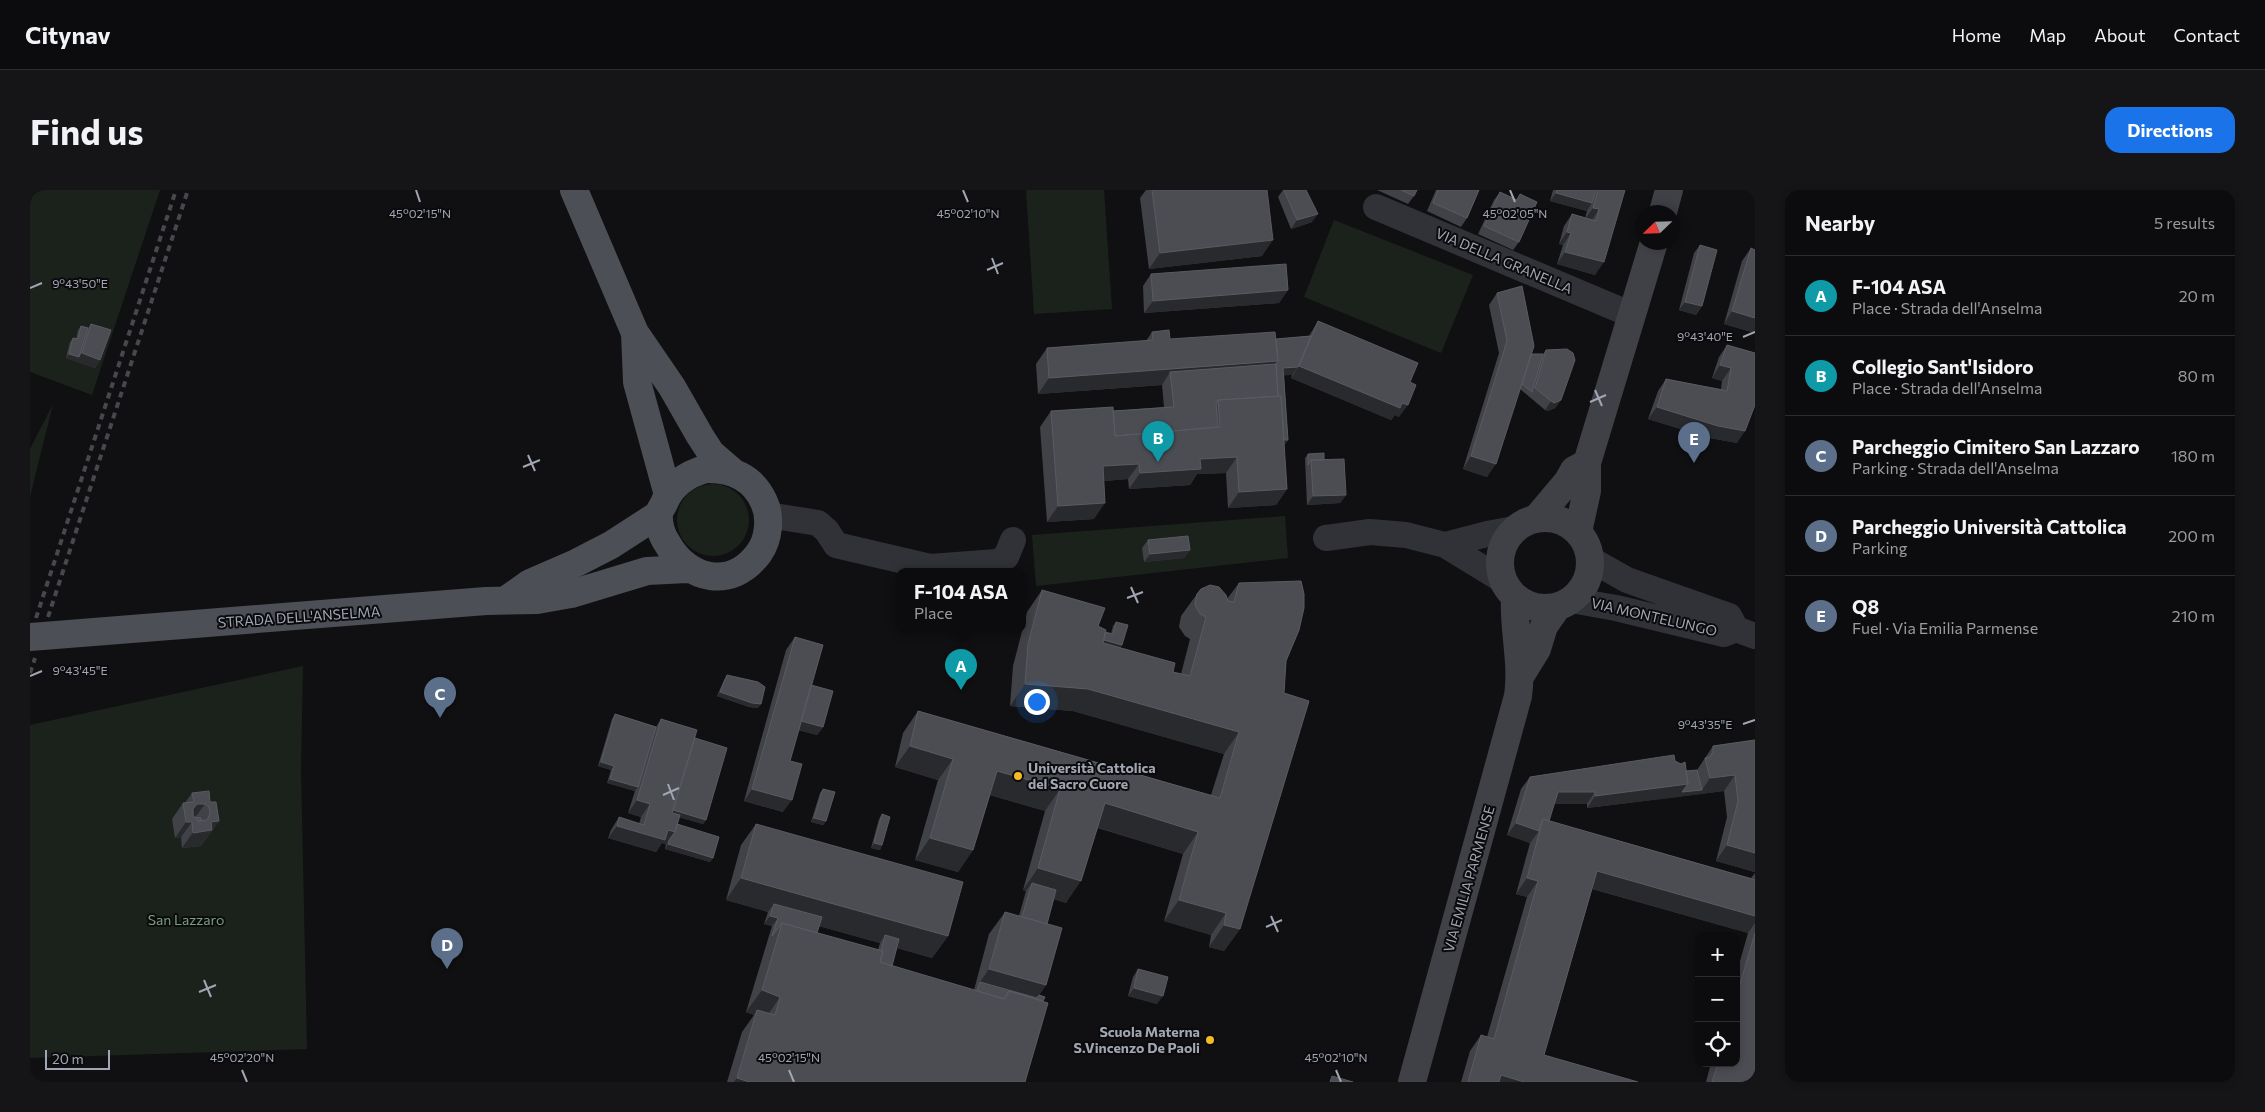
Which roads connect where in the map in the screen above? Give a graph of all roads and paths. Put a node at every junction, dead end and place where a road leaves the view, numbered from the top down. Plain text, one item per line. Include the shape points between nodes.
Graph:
1 (574, 190) edge
2 (1670, 190) edge
3 (1665, 205) edge
4 (1376, 207) dead end
5 (1652, 250) edge
6 (1632, 315) junction
7 (635, 333) junction
8 (1587, 463) junction
9 (732, 472) junction
10 (663, 504) junction
11 (768, 514) junction
12 (1525, 524) junction
13 (1578, 532) junction
14 (1326, 538) dead end
15 (1013, 540) dead end
16 (1445, 546) junction
17 (1590, 559) junction
18 (687, 569) junction
19 (1510, 592) junction
20 (506, 600) junction
21 (1565, 603) junction
22 (1746, 633) edge
23 (30, 637) edge
24 (1521, 675) junction
25 (1412, 1082) edge

1 - 7 main road
2 - 3 main road
4 - 6 street, VIA DELLA GRANELLA
5 - 6 main road
6 - 8 main road
7 - 9 main road via 700,436
7 - 10 main road via 637,382
8 - 12 main road, VIA EMILIA PARMENSE via 1574,470 1568,482
8 - 13 main road via 1587,491
9 - 10 main road via 706,469 693,473 682,480
9 - 11 main road via 750,482 761,496
10 - 18 main road via 662,534 670,550
10 - 20 main road via 611,544 530,583
11 - 15 street via 818,523 836,544 930,567 997,562 1006,557
11 - 18 main road via 768,533 761,550 746,567 715,577
12 - 13 main road via 1559,520
12 - 16 street
12 - 19 main road, VIA EMILIA PARMENSE via 1506,539 1501,550 1501,575
13 - 17 main road
14 - 16 street via 1370,532 1406,535
16 - 19 street via 1498,578
17 - 21 main road, VIA EMILIA PARMENSE via 1586,582
17 - 22 street, VIA MONTELUNGO via 1626,580 1729,616
18 - 20 main road, STRADA DELL'ANSELMA via 647,571 546,599
19 - 21 main road via 1535,608
19 - 24 main road, VIA EMILIA PARMENSE
20 - 23 main road, STRADA DELL'ANSELMA
21 - 22 street, VIA MONTELUNGO via 1598,604 1724,634
21 - 24 main road, VIA EMILIA PARMENSE via 1544,626 1536,649
24 - 25 main road, VIA EMILIA PARMENSE via 1494,789

